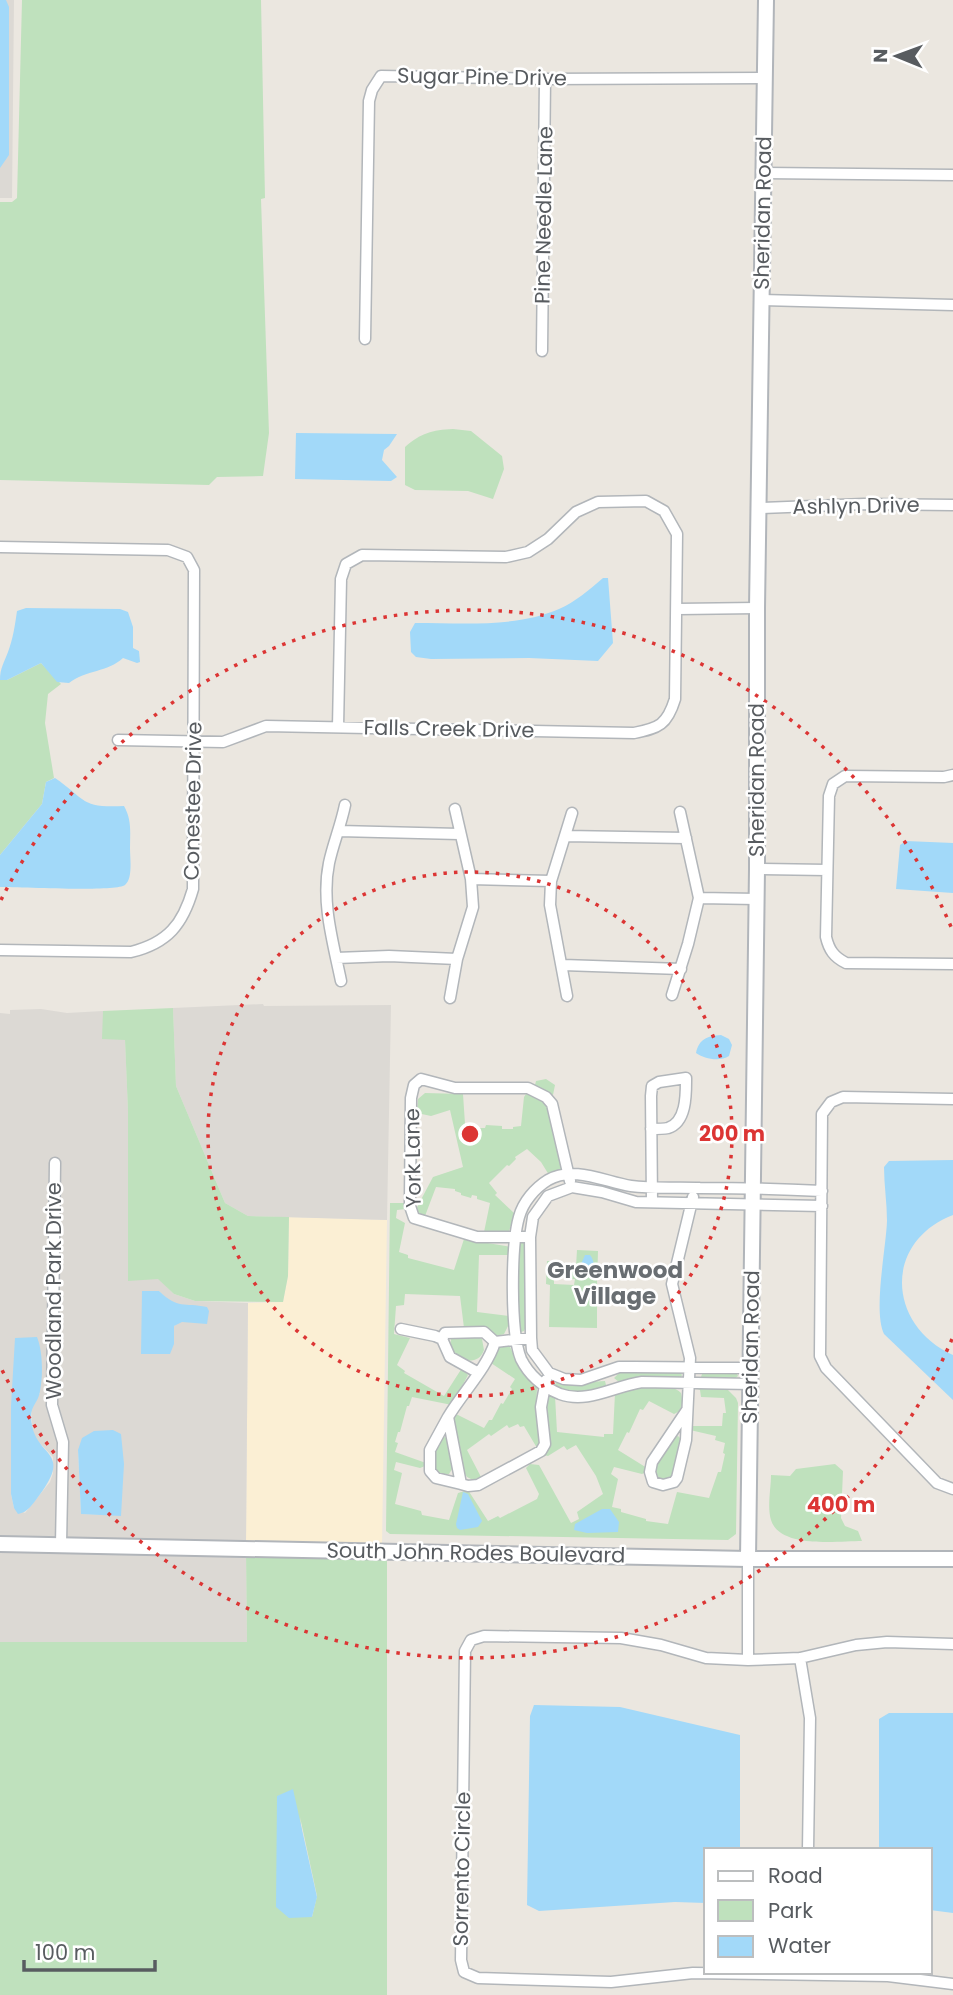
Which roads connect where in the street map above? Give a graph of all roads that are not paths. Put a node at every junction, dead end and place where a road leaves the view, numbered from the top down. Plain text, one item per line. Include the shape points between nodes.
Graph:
1 (766, 0) edge
2 (766, 78) junction
3 (545, 79) junction
4 (764, 173) junction
5 (953, 175) edge
6 (762, 300) junction
7 (953, 305) edge
8 (365, 339) dead end
9 (542, 351) dead end
10 (953, 505) edge
11 (759, 508) junction
12 (0, 547) edge
13 (678, 608) junction
14 (757, 608) junction
15 (338, 727) junction
16 (118, 740) dead end
17 (194, 742) junction
18 (953, 775) edge
19 (345, 805) dead end
20 (455, 809) dead end
21 (680, 812) dead end
22 (572, 813) dead end
23 (339, 831) junction
24 (459, 834) junction
25 (565, 835) junction
26 (686, 838) junction
27 (757, 869) junction
28 (827, 870) junction
29 (471, 879) junction
30 (551, 881) junction
31 (699, 898) junction
32 (757, 899) junction
33 (0, 950) edge
34 (336, 958) junction
35 (457, 959) junction
36 (953, 964) edge
37 (563, 965) junction
38 (681, 970) junction
39 (341, 981) dead end
40 (672, 995) dead end
41 (567, 996) dead end
42 (450, 998) dead end
43 (953, 1099) edge
44 (651, 1129) junction
45 (55, 1163) dead end
46 (569, 1175) junction
47 (572, 1187) junction
48 (652, 1187) junction
49 (693, 1187) junction
50 (753, 1189) junction
51 (822, 1191) junction
52 (652, 1202) junction
53 (692, 1202) junction
54 (753, 1205) junction
55 (822, 1206) junction
56 (515, 1237) junction
57 (530, 1237) junction
58 (401, 1329) dead end
59 (530, 1338) junction
60 (442, 1339) junction
61 (516, 1340) junction
62 (495, 1342) junction
63 (690, 1368) junction
64 (751, 1368) junction
65 (477, 1372) junction
66 (608, 1372) junction
67 (549, 1373) junction
68 (688, 1383) junction
69 (751, 1384) junction
70 (544, 1386) junction
71 (615, 1388) junction
72 (687, 1410) junction
73 (448, 1416) junction
74 (461, 1484) junction
75 (953, 1489) edge
76 (0, 1544) edge
77 (61, 1544) junction
78 (748, 1559) junction
79 (953, 1559) edge
80 (953, 1644) edge
81 (800, 1658) junction
82 (748, 1660) junction
83 (808, 1848) edge
84 (704, 1973) edge
85 (833, 1974) edge
86 (953, 1984) edge

1 - 2 street, Sheridan Road
2 - 3 street, Sugar Pine Drive
2 - 4 street, Sheridan Road
3 - 8 street, Sugar Pine Drive via 381,76 369,101
3 - 9 street, Pine Needle Lane
4 - 5 street
4 - 6 street, Sheridan Road
6 - 7 street
6 - 11 street, Sheridan Road
10 - 11 street, Ashlyn Drive
11 - 14 street, Sheridan Road
12 - 17 street, Conestee Drive via 168,550 187,557 194,570
13 - 14 street
13 - 15 street, Falls Creek Drive via 675,699 670,715 656,729 634,733
13 - 15 street via 677,534 664,511 646,501 598,502 576,512 528,552 506,557 362,555 346,564 341,579
14 - 27 street, Sheridan Road
15 - 17 street, Falls Creek Drive via 267,726 223,742
16 - 17 street, Falls Creek Drive
17 - 33 street, Conestee Drive via 193,889 175,929 152,947 131,952
18 - 28 street via 845,776 833,784
19 - 23 street
20 - 24 street
21 - 26 street
22 - 25 street
23 - 24 street
23 - 34 street via 327,887
24 - 29 street
25 - 26 street
25 - 30 street
26 - 31 street
27 - 28 street
27 - 32 street, Sheridan Road
28 - 36 street via 826,937 836,958 846,963
29 - 30 street
29 - 35 street via 473,907
30 - 37 street via 550,905
31 - 32 street
31 - 38 street
32 - 50 street, Sheridan Road
34 - 35 street
34 - 39 street
35 - 42 street
37 - 38 street
37 - 41 street
38 - 40 street
43 - 51 street via 843,1097 831,1102 822,1114
44 - 44 street via 652,1086 686,1077 681,1116 668,1128
44 - 48 street
45 - 77 street, Woodland Park Drive via 52,1405 63,1442
46 - 47 street, York Lane
46 - 48 street
46 - 56 street via 550,1179 529,1197
46 - 56 street, York Lane via 552,1104 538,1092 517,1087 455,1088 417,1081 411,1098 410,1206 414,1218 477,1237
47 - 52 street
47 - 57 street via 548,1196 533,1217
48 - 49 street
48 - 52 street
49 - 50 street
49 - 53 street
50 - 51 street
50 - 54 street, Sheridan Road
51 - 55 street
52 - 53 street
53 - 54 street
53 - 63 street via 671,1284 689,1347
54 - 55 street
54 - 64 street, Sheridan Road
55 - 75 street via 820,1356 826,1368 937,1483
56 - 57 street, York Lane
56 - 61 street
57 - 59 street
58 - 60 street
59 - 61 street
59 - 67 street via 532,1350
60 - 62 street via 445,1333 467,1331 484,1332
60 - 65 street via 450,1357
61 - 62 street
61 - 70 street via 526,1366
62 - 65 street via 491,1356
63 - 64 street
63 - 66 street via 619,1367
63 - 68 street
64 - 69 street, Sheridan Road
65 - 73 street
66 - 67 street via 581,1380
66 - 71 street
67 - 70 street
68 - 69 street
68 - 71 street via 642,1382
68 - 72 street
69 - 78 street, Sheridan Road
70 - 71 street via 561,1394 589,1397
70 - 74 street via 545,1444 541,1451 478,1485
72 - 72 street via 677,1478 669,1485 653,1482 652,1461
73 - 74 street
73 - 74 street via 430,1450 428,1464 433,1477
76 - 77 street, South John Rodes Boulevard
77 - 78 street, South John Rodes Boulevard
78 - 79 street, South John Rodes Boulevard
78 - 82 street
80 - 81 street, Sorrento Circle via 887,1642
81 - 82 street, Sorrento Circle
81 - 83 street via 810,1718
82 - 84 street, Sorrento Circle via 706,1658 621,1637 484,1636 471,1640 465,1651 464,1972 478,1978 611,1982
85 - 86 street, Sorrento Circle

